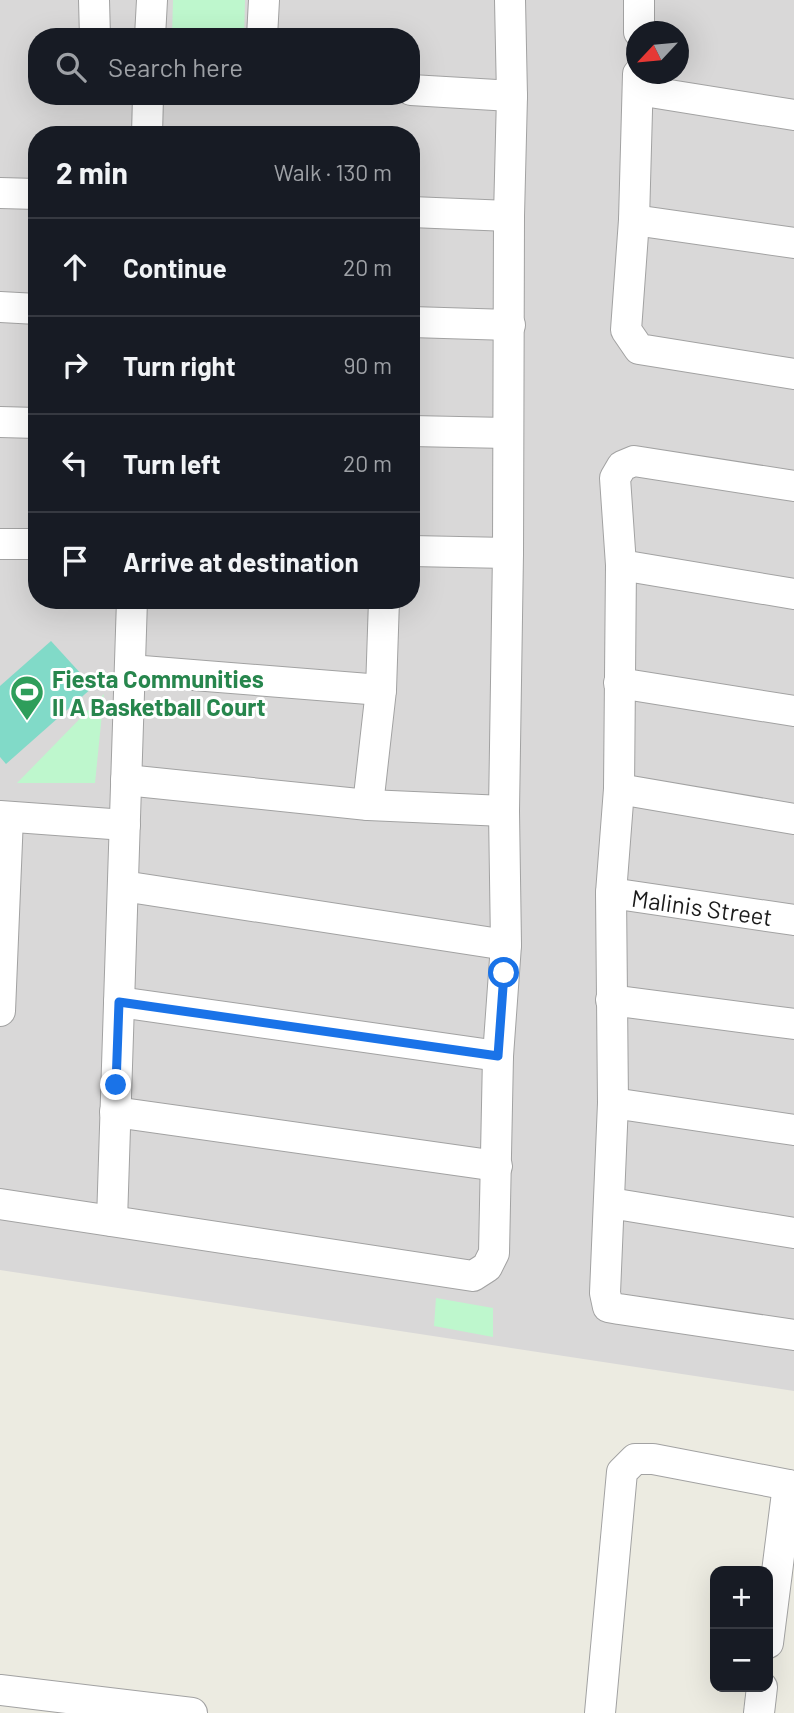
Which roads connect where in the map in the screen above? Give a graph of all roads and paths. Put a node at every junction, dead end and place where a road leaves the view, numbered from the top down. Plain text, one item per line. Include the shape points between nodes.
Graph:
1 (94, 0) edge
2 (152, 0) edge
3 (264, 0) edge
4 (510, 0) edge
5 (639, 0) edge
6 (639, 21) edge
7 (95, 28) edge
8 (150, 28) edge
9 (262, 28) edge
10 (638, 84) edge
11 (647, 84) edge
12 (420, 91) edge
13 (512, 96) junction
14 (148, 105) edge
15 (794, 115) edge
16 (147, 126) edge
17 (0, 192) edge
18 (28, 194) edge
19 (420, 212) edge
20 (509, 216) junction
21 (634, 220) junction
22 (794, 243) edge
23 (0, 307) edge
24 (28, 309) edge
25 (420, 322) edge
26 (510, 325) junction
27 (794, 374) edge
28 (0, 422) edge
29 (28, 423) edge
30 (420, 431) edge
31 (507, 433) junction
32 (794, 486) edge
33 (0, 544) edge
34 (28, 544) edge
35 (420, 551) edge
36 (508, 553) junction
37 (621, 565) junction
38 (794, 594) edge
39 (132, 609) edge
40 (384, 609) edge
41 (130, 670) junction
42 (620, 683) junction
43 (381, 690) junction
44 (794, 711) edge
45 (127, 780) junction
46 (619, 789) junction
47 (368, 805) junction
48 (504, 811) junction
49 (4, 817) edge
50 (794, 819) edge
51 (125, 825) junction
52 (123, 886) junction
53 (611, 893) junction
54 (794, 920) edge
55 (506, 945) junction
56 (611, 1000) junction
57 (119, 1002) junction
58 (0, 1011) edge
59 (794, 1024) edge
60 (498, 1056) junction
61 (613, 1103) junction
62 (116, 1112) junction
63 (794, 1130) edge
64 (496, 1166) junction
65 (610, 1203) junction
66 (0, 1204) edge
67 (112, 1221) junction
68 (794, 1233) edge
69 (794, 1335) edge
70 (791, 1486) edge
71 (770, 1629) edge
72 (0, 1690) edge
73 (761, 1692) edge
74 (192, 1713) edge
75 (600, 1713) edge
76 (759, 1713) edge

1 - 7 street
2 - 8 street
3 - 9 street
4 - 13 street
5 - 6 street
10 - 21 street
11 - 15 street
12 - 13 street
13 - 20 street
14 - 16 street
17 - 18 street
19 - 20 street
20 - 26 street
21 - 22 street
21 - 27 street via 626,330 639,349
23 - 24 street
25 - 26 street
26 - 31 street
28 - 29 street
30 - 31 street
31 - 36 street
32 - 37 street via 634,461 622,466 615,478
33 - 34 street
35 - 36 street
36 - 48 street
37 - 38 street
37 - 42 street
39 - 41 street
40 - 43 street
41 - 43 street
41 - 45 street
42 - 44 street
42 - 46 street
43 - 47 street
45 - 47 street
45 - 51 street
46 - 50 street
46 - 53 street
47 - 48 street
48 - 55 street
49 - 51 street
49 - 58 street
51 - 52 street
52 - 55 street
52 - 57 street
53 - 54 street, Malinis Street
53 - 56 street
55 - 60 street
56 - 59 street
56 - 61 street
57 - 60 street
57 - 62 street
60 - 64 street
61 - 63 street
61 - 65 street
62 - 64 street
62 - 67 street
64 - 67 street via 494,1253 487,1267 473,1276
65 - 68 street
65 - 69 street via 608,1307
66 - 67 street
70 - 71 street
70 - 75 street via 653,1459 635,1459 622,1472
72 - 74 street
73 - 76 street

